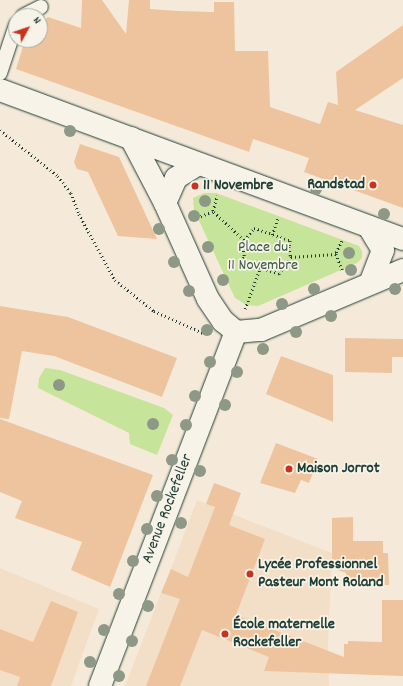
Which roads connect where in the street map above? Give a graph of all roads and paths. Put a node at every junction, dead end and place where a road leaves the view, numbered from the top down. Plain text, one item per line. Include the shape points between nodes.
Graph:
1 (8, 48) edge
2 (0, 73) edge
3 (0, 90) edge
4 (0, 130) edge
5 (131, 138) junction
6 (198, 164) junction
7 (217, 191) dead end
8 (165, 203) junction
9 (213, 211) junction
10 (280, 214) dead end
11 (193, 220) dead end
12 (369, 227) junction
13 (272, 235) junction
14 (344, 237) dead end
15 (403, 239) edge
16 (244, 240) junction
17 (336, 254) junction
18 (291, 257) junction
19 (260, 268) junction
20 (403, 270) edge
21 (343, 272) dead end
22 (371, 282) junction
23 (244, 311) dead end
24 (236, 332) junction
25 (205, 334) dead end
26 (100, 686) edge

1 - 2 lane
3 - 5 street
4 - 25 path via 58,176 71,193 79,214 115,280 154,311
5 - 6 street
5 - 8 street
6 - 8 street via 176,178
6 - 12 street
7 - 9 path
8 - 24 street via 208,299 223,321
9 - 11 path
9 - 16 path
10 - 13 path
12 - 15 street
12 - 22 street via 384,250
13 - 16 path via 254,228
13 - 18 path via 291,241
14 - 17 path
16 - 19 path via 242,262
17 - 18 path
17 - 21 path
18 - 19 path via 278,274
19 - 23 path
20 - 22 street
22 - 24 street via 261,330
24 - 26 street, Avenue Rockefeller

